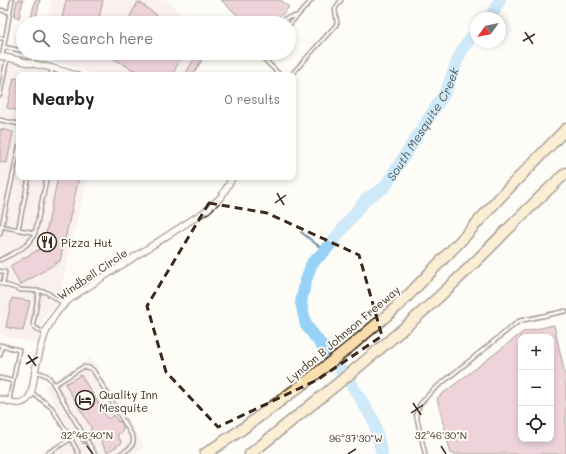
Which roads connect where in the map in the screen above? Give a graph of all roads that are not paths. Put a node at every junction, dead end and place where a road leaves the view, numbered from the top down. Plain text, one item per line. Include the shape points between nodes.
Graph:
1 (12, 0) edge
2 (312, 0) edge
3 (341, 0) edge
4 (0, 10) edge
5 (10, 12) junction
6 (297, 16) edge
7 (0, 38) edge
8 (5, 39) junction
9 (4, 47) junction
10 (16, 50) edge
11 (3, 57) edge
12 (16, 60) edge
13 (18, 60) edge
14 (33, 60) edge
15 (265, 60) edge
16 (32, 63) junction
17 (52, 68) junction
18 (51, 72) edge
19 (63, 72) edge
20 (277, 72) edge
21 (294, 72) edge
22 (0, 95) edge
23 (0, 120) edge
24 (16, 123) edge
25 (566, 123) edge
26 (566, 129) edge
27 (16, 160) edge
28 (566, 172) edge
29 (28, 180) edge
30 (46, 180) edge
31 (231, 180) edge
32 (503, 194) junction
33 (1, 226) edge
34 (18, 230) junction
35 (35, 233) junction
36 (0, 234) edge
37 (0, 260) edge
38 (0, 271) edge
39 (2, 284) edge
40 (39, 291) junction
41 (64, 304) junction
42 (566, 311) edge
43 (45, 333) junction
44 (1, 346) edge
45 (0, 355) edge
46 (35, 371) junction
47 (0, 378) edge
48 (13, 381) junction
49 (54, 385) junction
50 (32, 392) junction
51 (0, 399) edge
52 (8, 401) junction
53 (83, 434) dead end
54 (71, 439) junction
55 (87, 441) dead end
56 (46, 454) edge
57 (79, 454) edge
58 (95, 454) edge
59 (120, 454) edge
60 (205, 454) edge
61 (250, 454) edge
62 (425, 454) edge

1 - 5 lane
2 - 6 lane
3 - 21 lane via 335,9 336,25
4 - 5 lane
5 - 8 lane
7 - 8 lane
8 - 9 lane
9 - 10 lane
9 - 11 lane
11 - 12 street
11 - 22 lane
13 - 16 street
14 - 16 lane
15 - 20 lane
16 - 17 street
17 - 18 lane
17 - 19 street
23 - 24 lane
25 - 32 highway
26 - 32 highway, Lyndon B Johnson Freeway
27 - 33 lane
28 - 61 highway via 444,293 365,362
29 - 34 lane
30 - 35 lane
31 - 41 street, Windbell Circle via 221,197 207,210
32 - 60 highway, Lyndon B Johnson Freeway via 399,305 311,378
33 - 34 lane
33 - 36 lane
34 - 35 lane
35 - 37 lane via 27,245
38 - 39 lane via 5,272
39 - 40 lane via 21,290
40 - 41 lane via 46,292
40 - 43 lane via 33,324
41 - 43 street, Windbell Circle via 55,314
42 - 62 lane via 519,322 432,391 420,404 416,414
43 - 46 street, Windbell Circle
44 - 45 lane
44 - 48 lane via 19,350
46 - 49 lane via 50,377
46 - 50 street, Windbell Circle
47 - 48 lane
48 - 52 lane
49 - 53 lane
49 - 59 lane via 84,367 93,370 134,437 132,446
50 - 52 street via 22,403
50 - 54 lane via 52,408
51 - 52 street
54 - 56 lane
54 - 57 lane
55 - 58 lane

